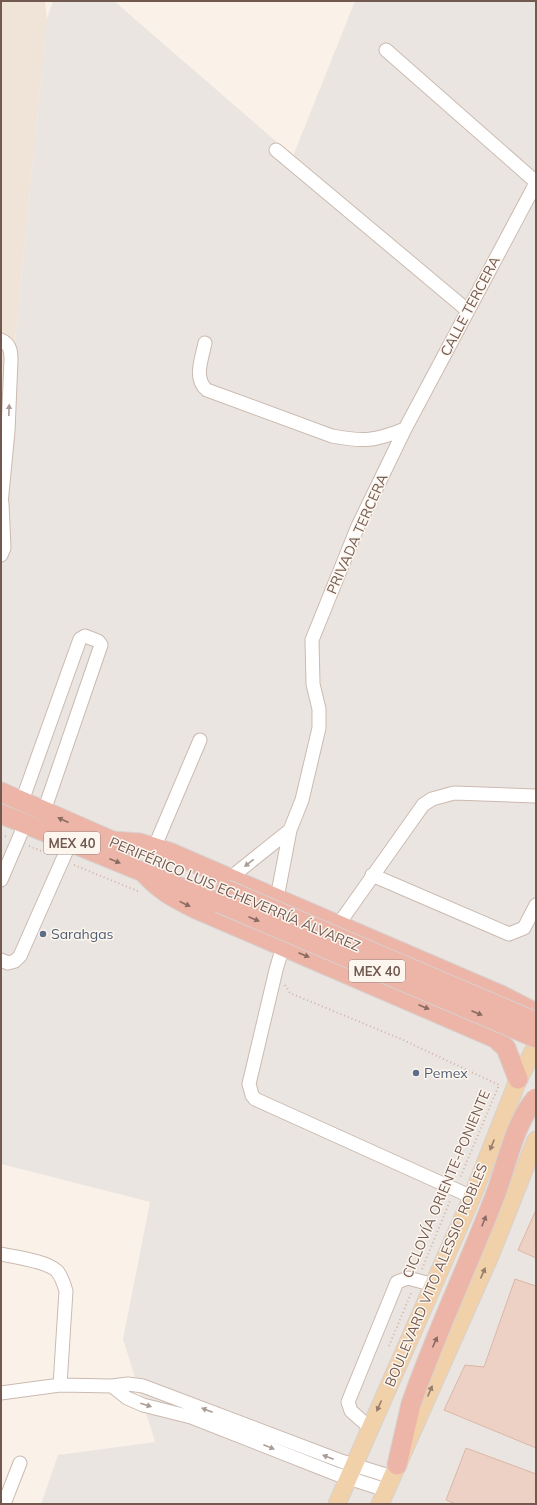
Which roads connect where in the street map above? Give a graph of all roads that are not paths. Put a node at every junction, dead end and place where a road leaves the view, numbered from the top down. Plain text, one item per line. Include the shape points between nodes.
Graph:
1 (386, 50) dead end
2 (276, 150) dead end
3 (536, 183) edge
4 (467, 310) junction
5 (1, 340) edge
6 (205, 343) dead end
7 (405, 429) junction
8 (4, 431) edge
9 (1, 504) edge
10 (1, 555) edge
11 (200, 740) dead end
12 (1, 792) edge
13 (536, 796) edge
14 (22, 801) junction
15 (44, 811) junction
16 (1, 814) edge
17 (25, 824) junction
18 (290, 830) junction
19 (112, 841) junction
20 (70, 843) junction
21 (155, 846) junction
22 (143, 872) junction
23 (372, 875) junction
24 (1, 880) edge
25 (224, 890) junction
26 (277, 898) junction
27 (536, 905) edge
28 (338, 925) junction
29 (284, 946) junction
30 (1, 960) edge
31 (503, 996) junction
32 (536, 1013) edge
33 (536, 1022) edge
34 (536, 1030) edge
35 (495, 1038) junction
36 (536, 1038) edge
37 (536, 1046) edge
38 (518, 1079) junction
39 (536, 1098) edge
40 (506, 1109) junction
41 (536, 1115) edge
42 (536, 1140) edge
43 (472, 1197) junction
44 (1, 1254) edge
45 (434, 1285) junction
46 (60, 1385) junction
47 (112, 1386) junction
48 (1, 1393) edge
49 (235, 1427) junction
50 (369, 1427) junction
51 (20, 1463) dead end
52 (351, 1472) junction
53 (389, 1484) edge
54 (4, 1504) edge
55 (337, 1504) edge

1 - 3 street
2 - 4 street
3 - 4 street, CALLE TERCERA
4 - 7 street, CALLE TERCERA
8 -> 5 street via 10,350
6 - 7 street via 199,380 201,386 207,390 332,436 352,440 380,439
7 - 18 street, PRIVADA TERCERA via 358,526 312,640 313,684 320,708 319,728 302,800
8 - 9 street
9 - 10 street via 4,548
11 - 21 street
12 - 14 highway, PERIFÉRICO LUIS ECHEVERRÍA ÁLVAREZ / MEX 40
13 - 23 street via 454,793 432,799 423,805
14 - 15 highway, PERIFÉRICO LUIS ECHEVERRÍA ÁLVAREZ / MEX 40
14 - 15 street via 80,639 85,636 98,641 100,646
19 -> 15 highway, PERIFÉRICO LUIS ECHEVERRÍA ÁLVAREZ / MEX 40
16 - 17 highway, PERIFÉRICO LUIS ECHEVERRÍA ÁLVAREZ / MEX 40
17 - 20 highway, PERIFÉRICO LUIS ECHEVERRÍA ÁLVAREZ / MEX 40
17 - 24 street
18 -> 25 street
18 - 26 street
19 - 21 highway
19 - 25 highway, PERIFÉRICO LUIS ECHEVERRÍA ÁLVAREZ / MEX 40
20 -> 22 highway, PERIFÉRICO LUIS ECHEVERRÍA ÁLVAREZ / MEX 40
20 - 30 street via 20,956 8,963
21 - 25 highway
22 - 25 highway, PERIFÉRICO LUIS ECHEVERRÍA ÁLVAREZ / MEX 40
22 -> 29 highway via 168,896
23 - 27 street via 509,934 524,928
23 - 28 street
25 - 26 highway
25 - 33 highway, PERIFÉRICO LUIS ECHEVERRÍA ÁLVAREZ / MEX 40, bridge
25 -> 36 highway, PERIFÉRICO LUIS ECHEVERRÍA ÁLVAREZ / MEX 40, bridge
26 - 28 highway
28 - 31 highway
29 -> 35 highway
29 - 43 street via 248,1084 255,1099
31 - 32 highway
31 - 35 highway via 510,1014 503,1032
34 - 35 highway
35 - 38 highway via 506,1048
37 - 38 main road, BOULEVARD VITO ALESSIO ROBLES
38 - 40 main road, BOULEVARD VITO ALESSIO ROBLES
53 -> 39 highway, bridge via 426,1360 496,1192 521,1124 529,1106
40 - 41 main road via 519,1108
40 -> 43 main road, BOULEVARD VITO ALESSIO ROBLES
53 -> 42 main road via 490,1256
43 - 45 main road, BOULEVARD VITO ALESSIO ROBLES
44 - 46 street via 45,1265 56,1270 62,1278 66,1291
45 -> 50 main road, BOULEVARD VITO ALESSIO ROBLES
45 - 50 street via 417,1280 404,1279 397,1282 349,1396 351,1411
46 - 47 street
46 - 48 street
47 -> 49 street via 127,1398 143,1405
49 -> 47 street via 143,1386
49 - 52 street
50 - 52 main road, BOULEVARD VITO ALESSIO ROBLES
51 - 54 street
52 - 53 street
52 - 55 main road, BOULEVARD VITO ALESSIO ROBLES

